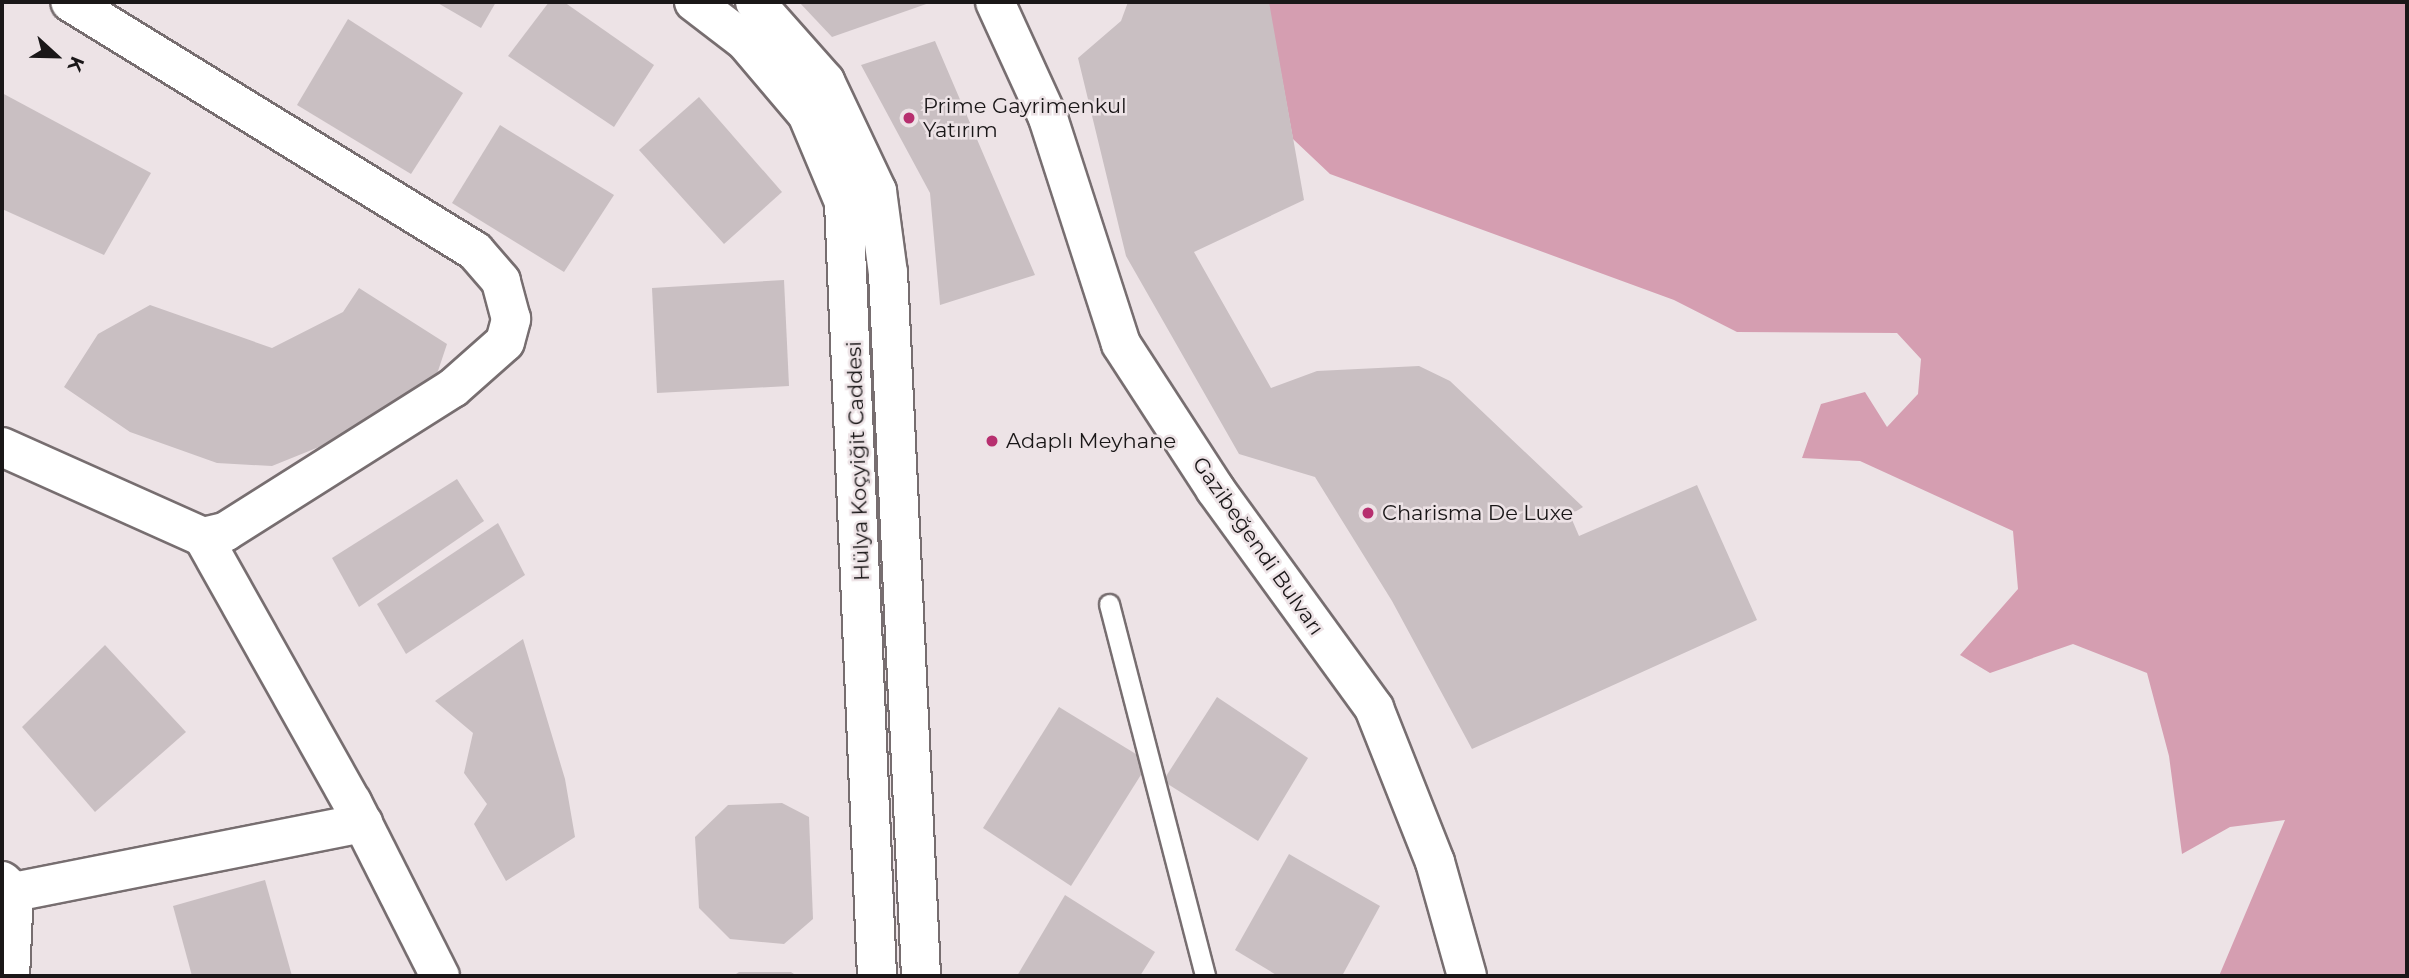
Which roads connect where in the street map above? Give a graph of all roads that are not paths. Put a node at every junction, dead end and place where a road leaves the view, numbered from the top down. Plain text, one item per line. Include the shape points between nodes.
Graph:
1 (70, 2) edge
2 (694, 2) edge
3 (755, 2) edge
4 (995, 2) edge
5 (2, 447) edge
6 (203, 537) junction
7 (1110, 604) dead end
8 (363, 823) junction
9 (8, 887) edge
10 (10, 976) edge
11 (440, 976) edge
12 (877, 976) edge
13 (921, 976) edge
14 (1205, 976) edge
15 (1467, 976) edge

1 - 6 street via 475,251 501,281 512,318 505,342 453,388 225,532
2 - 12 street, Hülya Koçyiğit Caddesi via 745,41 807,114 844,202
3 - 13 street, Hülya Koçyiğit Caddesi via 825,81 877,191 891,322
4 - 15 street, Gazibeğendi Bulvarı via 1048,118 1121,344 1214,489 1374,708 1435,862
5 - 6 street
6 - 8 street
7 - 14 lane
8 - 9 street
8 - 11 street
9 - 10 street

